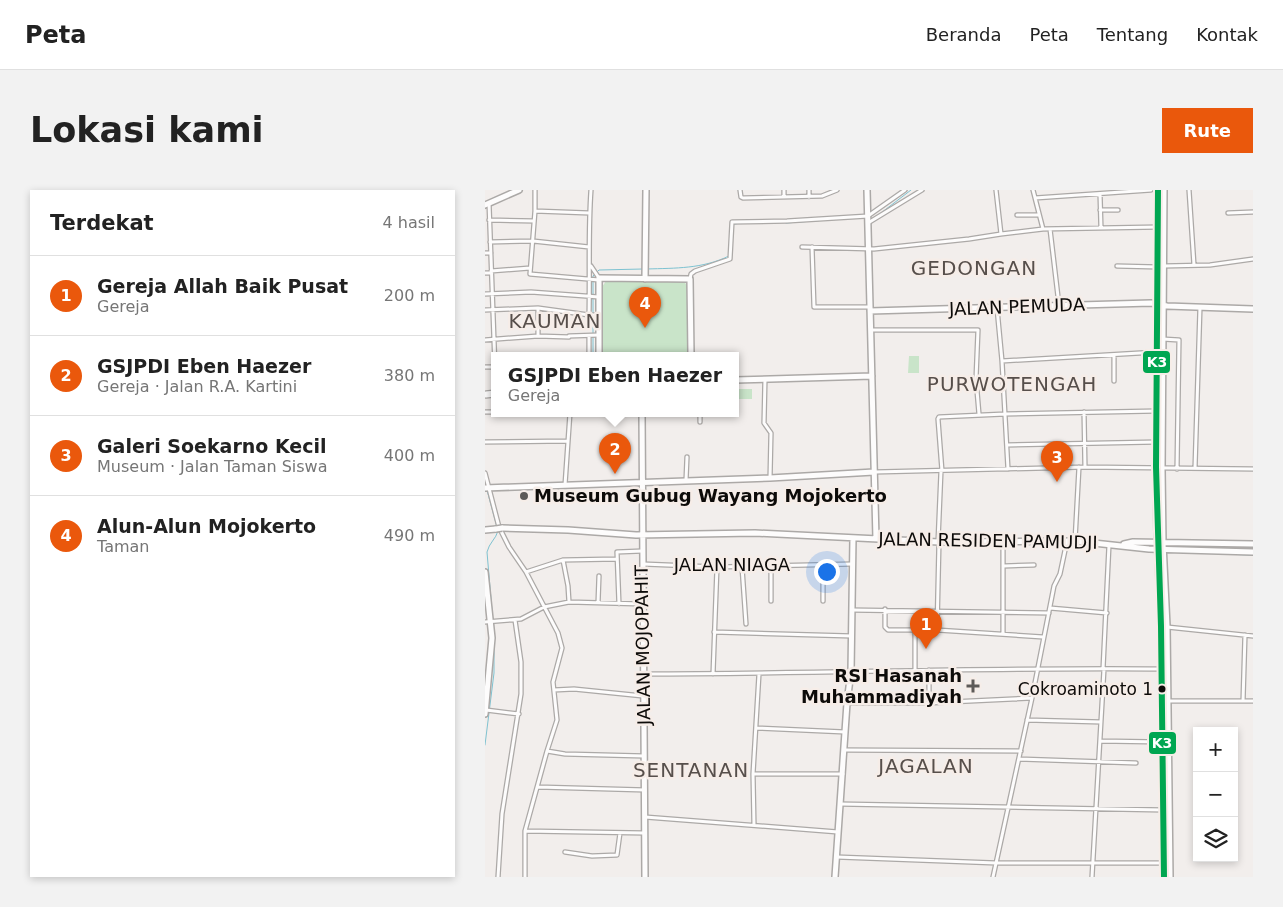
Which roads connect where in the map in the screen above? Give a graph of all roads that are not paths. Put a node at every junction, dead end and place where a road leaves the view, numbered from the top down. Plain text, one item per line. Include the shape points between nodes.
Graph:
1 (519, 190) edge
2 (535, 190) edge
3 (591, 190) edge
4 (647, 190) edge
5 (740, 190) edge
6 (784, 190) edge
7 (809, 190) edge
8 (837, 190) edge
9 (867, 190) edge
10 (906, 190) edge
11 (921, 190) edge
12 (995, 190) edge
13 (1033, 190) edge
14 (1151, 190) edge
15 (1158, 190) edge
16 (1163, 190) edge
17 (1189, 190) edge
18 (1100, 194) junction
19 (908, 196) junction
20 (784, 197) junction
21 (809, 197) junction
22 (1035, 198) junction
23 (487, 204) edge
24 (535, 210) junction
25 (1101, 210) junction
26 (1118, 210) dead end
27 (1253, 212) edge
28 (589, 213) junction
29 (1228, 213) dead end
30 (1017, 215) dead end
31 (1039, 215) junction
32 (866, 216) junction
33 (489, 220) junction
34 (534, 221) junction
35 (868, 223) junction
36 (1158, 226) junction
37 (1101, 228) junction
38 (1043, 229) junction
39 (1050, 229) junction
40 (485, 234) edge
41 (490, 234) junction
42 (1001, 234) junction
43 (533, 241) junction
44 (490, 242) junction
45 (589, 247) junction
46 (802, 247) dead end
47 (812, 247) junction
48 (869, 248) junction
49 (485, 253) edge
50 (491, 253) junction
51 (1253, 259) edge
52 (1194, 265) junction
53 (590, 266) junction
54 (1117, 266) dead end
55 (1159, 266) junction
56 (529, 268) junction
57 (491, 272) junction
58 (485, 273) edge
59 (645, 276) junction
60 (691, 277) junction
61 (596, 279) junction
62 (485, 294) edge
63 (492, 294) junction
64 (594, 296) junction
65 (1160, 304) junction
66 (1059, 305) junction
67 (997, 307) junction
68 (538, 308) junction
69 (1200, 308) junction
70 (870, 309) junction
71 (1253, 309) edge
72 (485, 310) edge
73 (492, 310) junction
74 (593, 315) junction
75 (871, 330) junction
76 (593, 335) junction
77 (537, 336) junction
78 (1162, 338) junction
79 (493, 339) junction
80 (485, 340) edge
81 (494, 352) edge
82 (590, 352) edge
83 (598, 352) edge
84 (691, 352) edge
85 (1157, 352) junction
86 (1114, 355) junction
87 (1002, 361) junction
88 (872, 376) junction
89 (765, 379) junction
90 (739, 380) edge
91 (1114, 381) dead end
92 (1084, 412) junction
93 (1156, 412) junction
94 (979, 414) junction
95 (1005, 414) junction
96 (570, 417) edge
97 (642, 417) edge
98 (700, 417) edge
99 (700, 422) dead end
100 (568, 441) junction
101 (485, 442) edge
102 (1156, 442) junction
103 (1085, 443) junction
104 (1007, 445) junction
105 (687, 457) dead end
106 (1079, 467) junction
107 (1085, 467) junction
108 (1159, 468) junction
109 (1195, 468) junction
110 (1008, 469) junction
111 (1177, 469) junction
112 (1253, 469) edge
113 (941, 471) junction
114 (874, 472) junction
115 (485, 473) edge
116 (771, 478) junction
117 (686, 480) junction
118 (642, 482) junction
119 (565, 485) junction
120 (486, 488) edge
121 (499, 528) junction
122 (485, 530) edge
123 (642, 536) junction
124 (853, 538) junction
125 (876, 539) junction
126 (1075, 540) junction
127 (1067, 541) junction
128 (939, 542) junction
129 (1003, 542) junction
130 (1160, 542) junction
131 (1109, 544) junction
132 (1123, 544) junction
133 (1253, 544) edge
134 (1160, 549) junction
135 (642, 551) junction
136 (1253, 552) edge
137 (617, 559) junction
138 (563, 560) junction
139 (642, 564) junction
140 (823, 564) junction
141 (852, 564) junction
142 (771, 566) junction
143 (1004, 566) junction
144 (1034, 566) dead end
145 (717, 567) junction
146 (742, 567) junction
147 (485, 572) edge
148 (526, 572) junction
149 (599, 576) dead end
150 (823, 600) dead end
151 (771, 601) dead end
152 (487, 602) edge
153 (569, 602) junction
154 (597, 603) junction
155 (619, 604) junction
156 (643, 604) junction
157 (544, 608) junction
158 (885, 609) junction
159 (852, 610) junction
160 (1049, 610) junction
161 (938, 611) junction
162 (1003, 611) junction
163 (1107, 613) junction
164 (515, 620) junction
165 (491, 622) edge
166 (746, 624) dead end
167 (1167, 626) junction
168 (915, 630) junction
169 (937, 630) junction
170 (714, 632) junction
171 (1003, 634) junction
172 (1245, 635) junction
173 (852, 636) junction
174 (1253, 636) edge
175 (1043, 637) junction
176 (1037, 668) junction
177 (487, 669) edge
178 (1104, 669) junction
179 (1164, 669) junction
180 (915, 670) junction
181 (929, 670) junction
182 (851, 672) junction
183 (759, 673) junction
184 (644, 674) junction
185 (713, 674) junction
186 (486, 687) edge
187 (554, 690) junction
188 (644, 696) junction
189 (1032, 698) junction
190 (1168, 701) junction
191 (1243, 701) junction
192 (1253, 701) edge
193 (847, 702) junction
194 (929, 702) junction
195 (1165, 707) junction
196 (488, 711) edge
197 (519, 714) junction
198 (1027, 720) junction
199 (1101, 722) junction
200 (756, 728) junction
201 (846, 732) junction
202 (1100, 741) junction
203 (1163, 742) junction
204 (547, 750) junction
205 (845, 750) junction
206 (1021, 751) junction
207 (645, 756) junction
208 (1019, 759) junction
209 (1098, 762) junction
210 (1136, 763) dead end
211 (753, 774) junction
212 (843, 774) junction
213 (538, 787) junction
214 (645, 790) junction
215 (841, 804) junction
216 (1007, 808) junction
217 (1095, 809) junction
218 (1163, 810) junction
219 (645, 817) junction
220 (754, 825) junction
221 (525, 831) junction
222 (839, 832) junction
223 (619, 833) junction
224 (645, 833) junction
225 (565, 852) dead end
226 (837, 857) junction
227 (996, 863) junction
228 (1092, 863) junction
229 (1164, 863) junction
230 (498, 877) edge
231 (525, 877) edge
232 (645, 877) edge
233 (835, 877) edge
234 (993, 877) edge
235 (1092, 877) edge
236 (1164, 877) edge
237 (1170, 877) edge

1 - 23 main road
2 - 24 street
3 - 28 street
4 - 59 main road
5 - 20 street via 743,198
6 - 20 street
7 - 21 street
8 - 21 street via 825,196
9 - 32 main road
10 - 19 street
10 - 32 street
11 - 19 street
12 - 42 street
13 - 22 street
14 - 18 street
15 - 36 main road
16 - 55 main road
17 - 52 street
18 - 22 street
18 - 25 street
19 - 35 street
20 - 21 street
22 - 31 street
23 - 33 street
24 - 28 street
24 - 34 street
25 - 26 street
25 - 37 street
27 - 29 street
28 - 45 street
30 - 31 street
31 - 38 street
32 - 35 main road
32 - 60 street via 732,222 730,258
33 - 34 street
33 - 41 street
34 - 43 street
35 - 48 main road
36 - 37 street
36 - 55 main road
37 - 39 street
38 - 39 street
38 - 42 street
39 - 66 street
40 - 41 street
41 - 44 street
42 - 48 street via 969,240
43 - 44 street
43 - 45 street
43 - 56 street
44 - 50 street
45 - 53 street
46 - 47 street
47 - 48 street
47 - 70 street via 814,307
48 - 70 main road
49 - 50 street
50 - 57 street
51 - 52 street
52 - 55 street
53 - 61 street
53 - 61 street
54 - 55 street
55 - 65 main road
56 - 57 street
56 - 61 street via 532,276
57 - 58 street
57 - 63 street
59 - 60 main road
59 - 61 main road
60 - 84 main road
61 - 64 main road
61 - 64 street
62 - 63 street
63 - 64 street via 531,292
63 - 73 street
64 - 74 main road
64 - 74 street
65 - 66 main road, JALAN PEMUDA
65 - 69 main road, JALAN PEMUDA
65 - 78 main road
65 - 85 main road
66 - 67 main road, JALAN PEMUDA
67 - 70 main road, JALAN PEMUDA
67 - 87 street
68 - 73 street
68 - 74 street
68 - 77 street
69 - 71 main road, JALAN PEMUDA
69 - 109 street
70 - 75 main road
72 - 73 street
73 - 79 street
74 - 76 main road
75 - 88 main road
75 - 94 street via 977,330
76 - 77 street
76 - 82 street
76 - 83 main road
77 - 79 street
78 - 108 main road
78 - 111 street via 1179,340
79 - 80 street
79 - 81 street
85 - 86 street
85 - 93 main road
86 - 87 street
86 - 91 street
87 - 95 street
88 - 89 main road
88 - 114 main road
89 - 90 main road
89 - 116 street via 764,423 771,433
92 - 93 street
92 - 95 street
92 - 103 street
93 - 102 main road
94 - 95 street
94 - 113 street via 938,418
95 - 104 street
96 - 100 street
97 - 118 main road, JALAN MOJOPAHIT
98 - 99 street
100 - 101 street
100 - 119 street
102 - 103 street
102 - 108 main road
103 - 104 street
103 - 107 street
104 - 110 street
105 - 117 street
106 - 107 street
106 - 110 street
106 - 126 street
107 - 108 street
108 - 111 street
108 - 130 main road
109 - 111 street
109 - 112 street
110 - 113 street
113 - 114 street
113 - 128 street
114 - 116 main road
114 - 125 main road
115 - 120 street
116 - 117 main road
117 - 118 main road
118 - 119 main road
118 - 123 main road, JALAN MOJOPAHIT
119 - 120 main road
120 - 121 street
121 - 122 main road, JALAN RESIDEN PAMUDJI
121 - 123 main road, JALAN RESIDEN PAMUDJI
121 - 148 street
123 - 124 main road, JALAN RESIDEN PAMUDJI via 755,533
123 - 135 main road, JALAN MOJOPAHIT
124 - 125 main road, JALAN RESIDEN PAMUDJI
124 - 141 main road
125 - 128 main road, JALAN RESIDEN PAMUDJI
126 - 127 main road, JALAN RESIDEN PAMUDJI
126 - 131 main road, JALAN RESIDEN PAMUDJI
127 - 129 main road, JALAN RESIDEN PAMUDJI
127 - 160 street
128 - 129 main road, JALAN RESIDEN PAMUDJI
128 - 161 street
129 - 143 street
130 - 132 main road, JALAN RESIDEN PAMUDJI
130 - 133 main road, JALAN RESIDEN PAMUDJI
130 - 134 main road
131 - 132 main road, JALAN RESIDEN PAMUDJI
131 - 163 street
132 - 134 main road, JALAN RESIDEN PAMUDJI
134 - 136 main road, JALAN RESIDEN PAMUDJI
134 - 167 main road
134 - 179 main road
135 - 137 street via 619,552
135 - 139 main road, JALAN MOJOPAHIT
137 - 138 street
137 - 155 street
138 - 148 street
138 - 153 street
139 - 145 street, JALAN NIAGA
139 - 156 main road, JALAN MOJOPAHIT
140 - 141 street, JALAN NIAGA
140 - 142 street, JALAN NIAGA
140 - 150 street
141 - 159 main road
142 - 146 street, JALAN NIAGA
142 - 151 street
143 - 144 street
143 - 162 street
145 - 146 street, JALAN NIAGA
145 - 170 street
146 - 166 street
147 - 152 main road
148 - 157 street
149 - 154 street
152 - 165 main road
153 - 154 street
153 - 157 street
154 - 155 street
155 - 156 street
156 - 184 main road, JALAN MOJOPAHIT
157 - 164 street
157 - 187 street via 561,642
158 - 159 street
158 - 161 street
158 - 168 street via 887,629
159 - 173 main road
160 - 162 street
160 - 163 street
160 - 175 street
161 - 162 street
161 - 169 street
162 - 171 street
163 - 178 street
164 - 165 street
164 - 197 street via 522,678
165 - 177 main road
167 - 172 street
167 - 179 main road
168 - 169 street
168 - 180 street
169 - 171 street
170 - 173 street
170 - 185 street
171 - 175 street
172 - 174 street
172 - 191 street
173 - 182 main road
175 - 176 street
176 - 178 street
176 - 181 street
176 - 189 street
177 - 186 main road
178 - 179 street
178 - 199 street
179 - 190 main road
179 - 195 main road
180 - 181 street
180 - 182 street
181 - 194 street
182 - 183 street
182 - 193 main road
183 - 185 street
183 - 200 street
184 - 185 street
184 - 188 main road, JALAN MOJOPAHIT
186 - 196 main road
187 - 188 street
187 - 204 street via 557,720
188 - 207 main road, JALAN MOJOPAHIT
189 - 194 street
189 - 198 street
190 - 191 street
190 - 195 main road
191 - 192 street
193 - 194 street
193 - 201 main road
195 - 203 main road
195 - 237 main road
196 - 197 street
197 - 230 street via 502,814
198 - 199 street
198 - 206 street
199 - 202 street
200 - 201 street
200 - 211 street
201 - 205 main road
202 - 203 street
202 - 209 street
203 - 218 main road
204 - 207 street via 565,754
204 - 213 street
205 - 206 street
205 - 212 main road
206 - 208 street
207 - 214 main road, JALAN MOJOPAHIT
208 - 209 street
208 - 216 street
209 - 210 street
209 - 217 street
211 - 212 street
211 - 220 street
212 - 215 main road
213 - 214 street
213 - 221 street
214 - 219 main road, JALAN MOJOPAHIT
215 - 216 street
215 - 222 main road
216 - 217 street
216 - 227 street
217 - 218 street
217 - 228 street
218 - 229 main road
219 - 220 street
219 - 224 main road, JALAN MOJOPAHIT
220 - 222 street
221 - 223 street
221 - 231 street
222 - 226 main road
223 - 224 street
223 - 225 street via 619,853 615,855
224 - 232 main road, JALAN MOJOPAHIT
226 - 227 street
226 - 233 main road
227 - 228 street
227 - 234 street
228 - 229 street
228 - 235 street
229 - 236 main road

